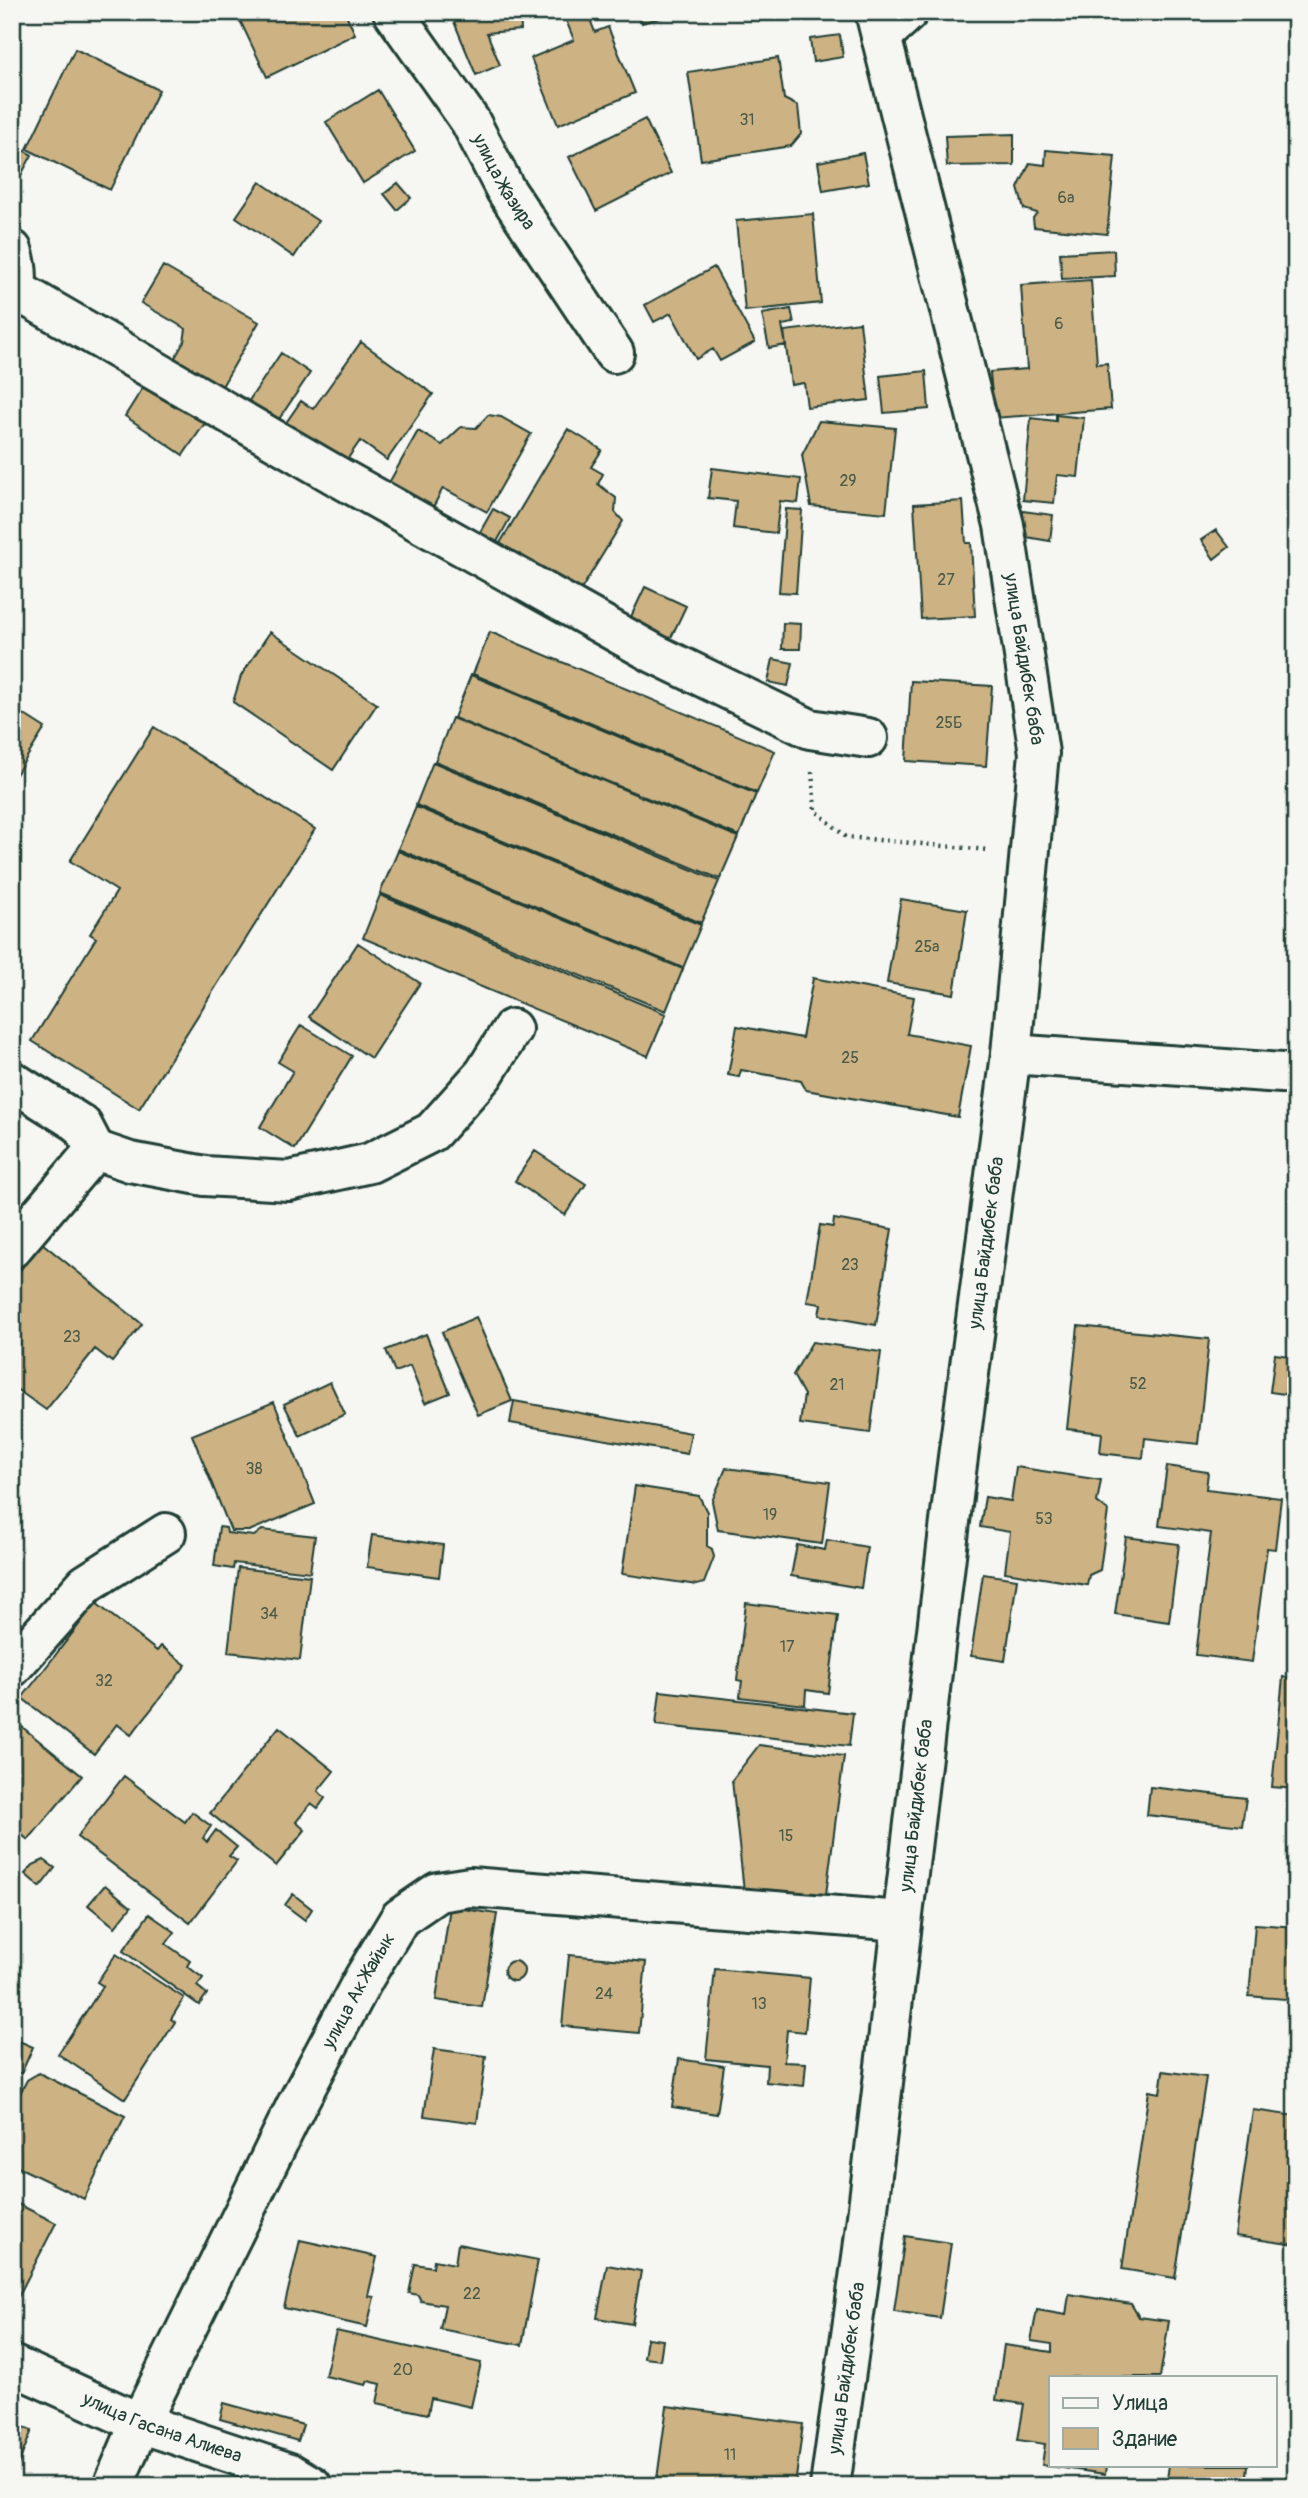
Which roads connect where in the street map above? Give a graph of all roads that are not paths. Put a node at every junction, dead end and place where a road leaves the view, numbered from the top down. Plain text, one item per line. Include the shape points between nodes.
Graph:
1 (393, 12) edge
2 (888, 20) edge
3 (12, 250) edge
4 (14, 293) edge
5 (614, 353) dead end
6 (868, 738) dead end
7 (512, 1029) dead end
8 (1011, 1054) junction
9 (1296, 1074) edge
10 (12, 1081) edge
11 (95, 1150) junction
12 (12, 1248) edge
13 (166, 1533) dead end
14 (12, 1667) edge
15 (901, 1921) junction
16 (12, 2365) edge
17 (140, 2423) junction
18 (113, 2486) edge
19 (312, 2486) edge
20 (830, 2486) edge

1 - 5 street, улица Жазира via 470,121 505,189
2 - 8 street, улица Байдибек баба via 1004,526 1039,753
3 - 4 street via 17,265
4 - 6 street via 655,654 810,729
7 - 11 street via 484,1074 432,1132 370,1163 289,1181 205,1176 130,1162
8 - 9 street
8 - 15 street, улица Байдибек баба
10 - 11 street via 82,1125
11 - 12 street
13 - 14 street via 86,1584
15 - 17 street, улица Ак Жайык via 470,1887 438,1892 400,1917 296,2106
15 - 20 street, улица Байдибек баба
16 - 17 street, улица Гасана Алиева
17 - 18 street, улица Ак Жайык
17 - 19 street, улица Гасана Алиева via 290,2473

